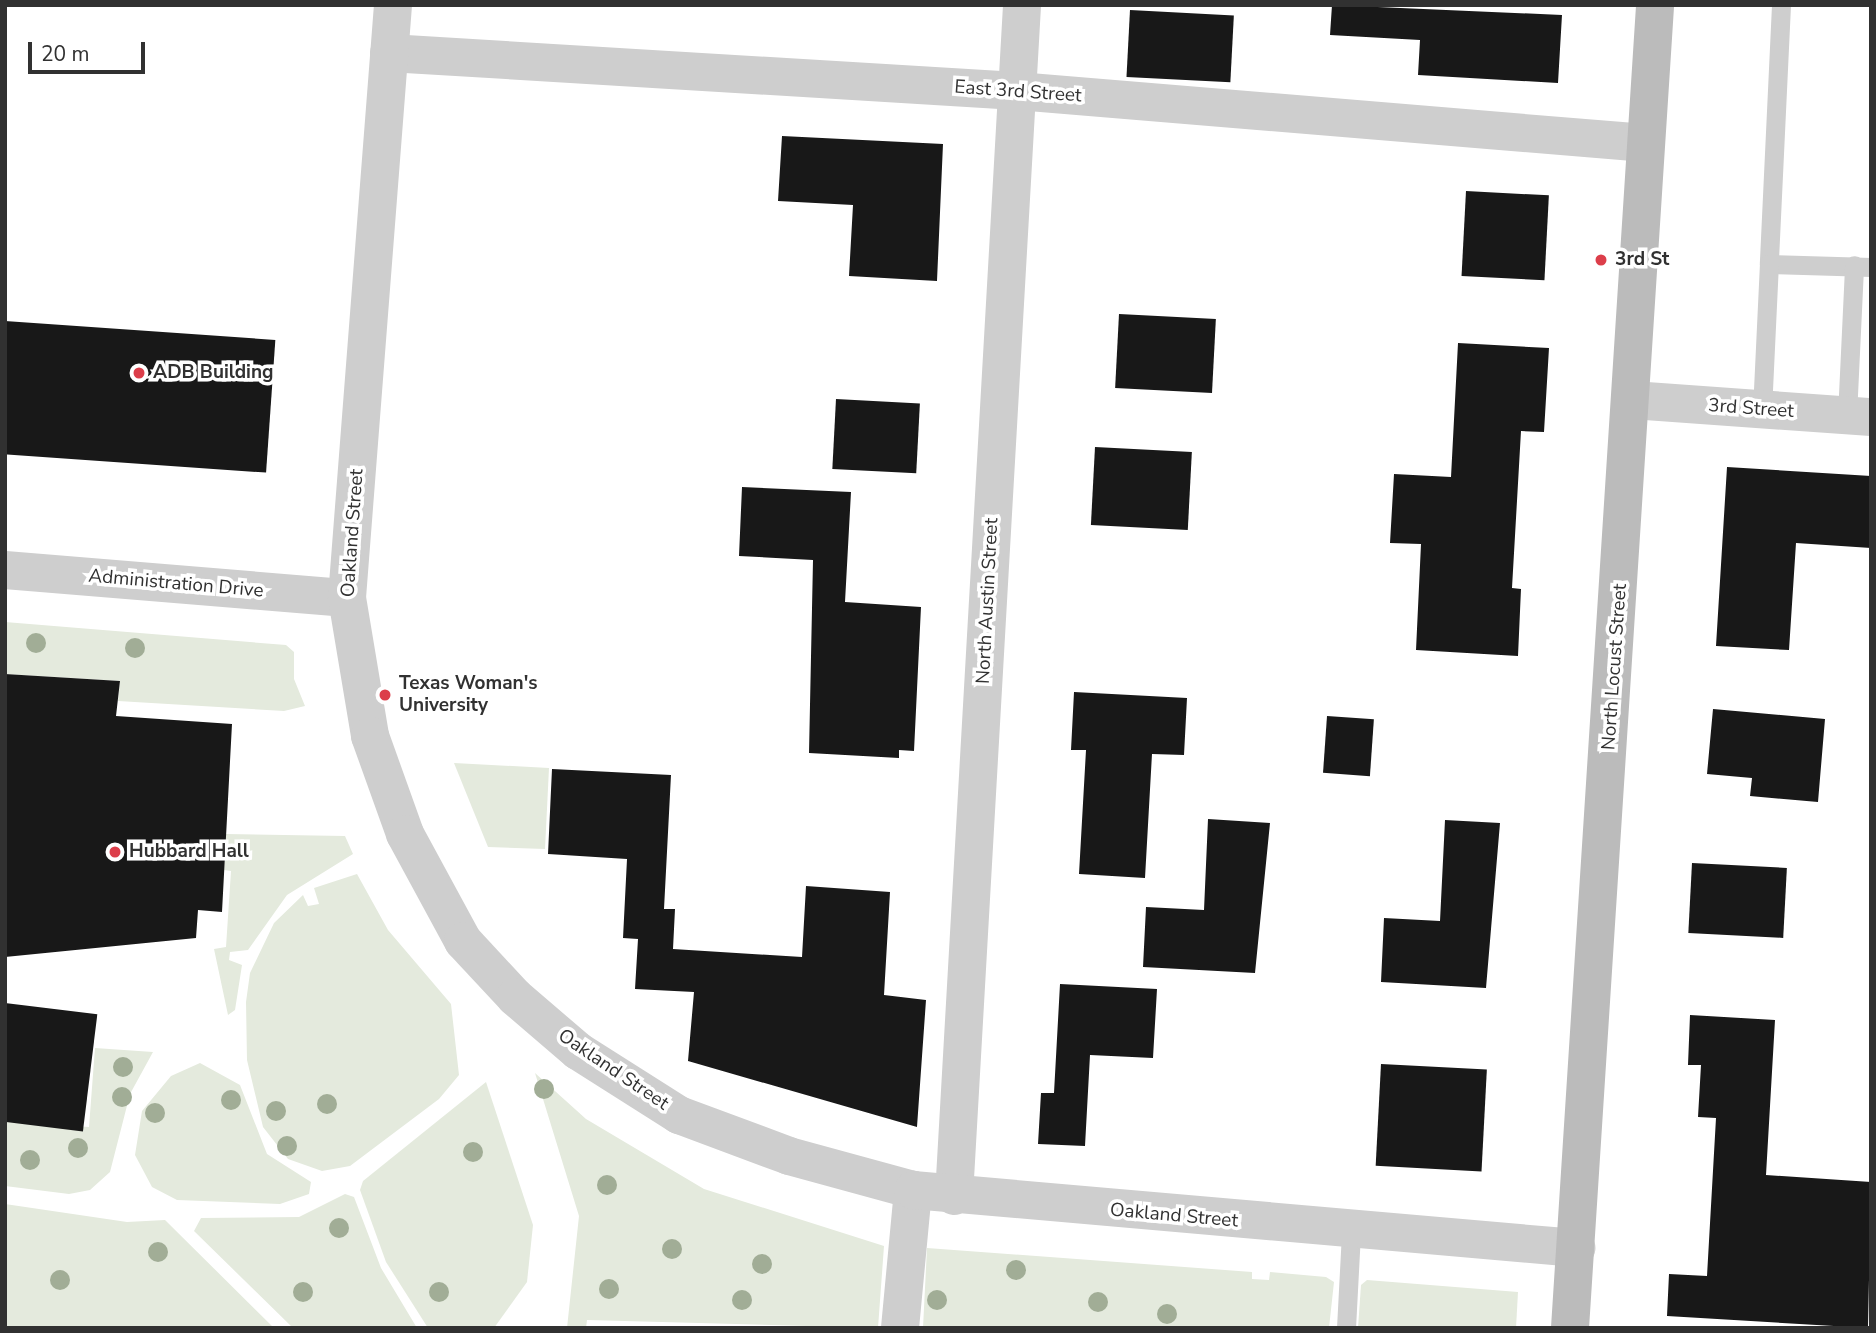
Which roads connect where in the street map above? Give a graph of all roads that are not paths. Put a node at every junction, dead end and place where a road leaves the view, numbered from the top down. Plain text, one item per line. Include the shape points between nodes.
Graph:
1 (393, 5) edge
2 (1022, 5) edge
3 (1655, 5) edge
4 (1781, 5) edge
5 (389, 53) junction
6 (1017, 91) junction
7 (1646, 143) junction
8 (1769, 264) junction
9 (1862, 266) edge
10 (1632, 400) junction
11 (1762, 411) junction
12 (1859, 416) edge
13 (5, 570) edge
14 (347, 598) junction
15 (912, 1190) junction
16 (954, 1196) junction
17 (1351, 1231) junction
18 (1576, 1248) junction
19 (900, 1328) edge
20 (1346, 1328) edge
21 (1570, 1328) edge

1 - 5 street, Oakland Street
2 - 6 street, North Austin Street
3 - 7 main road, North Locust Street
4 - 8 lane
5 - 6 street, East 3rd Street
5 - 14 street, Oakland Street
6 - 7 street, East 3rd Street
6 - 16 street, North Austin Street
7 - 10 main road, North Locust Street
8 - 9 lane
8 - 11 lane
9 - 12 lane
10 - 11 street, 3rd Street
10 - 18 main road, North Locust Street
11 - 12 street, 3rd Street
13 - 14 street, Administration Drive
14 - 15 street, Oakland Street via 370,736 405,834 463,941 515,997 578,1051 679,1115 789,1156
15 - 16 street, Oakland Street
15 - 19 street
16 - 17 street, Oakland Street
17 - 18 street, Oakland Street
17 - 20 lane
18 - 21 main road, North Locust Street

